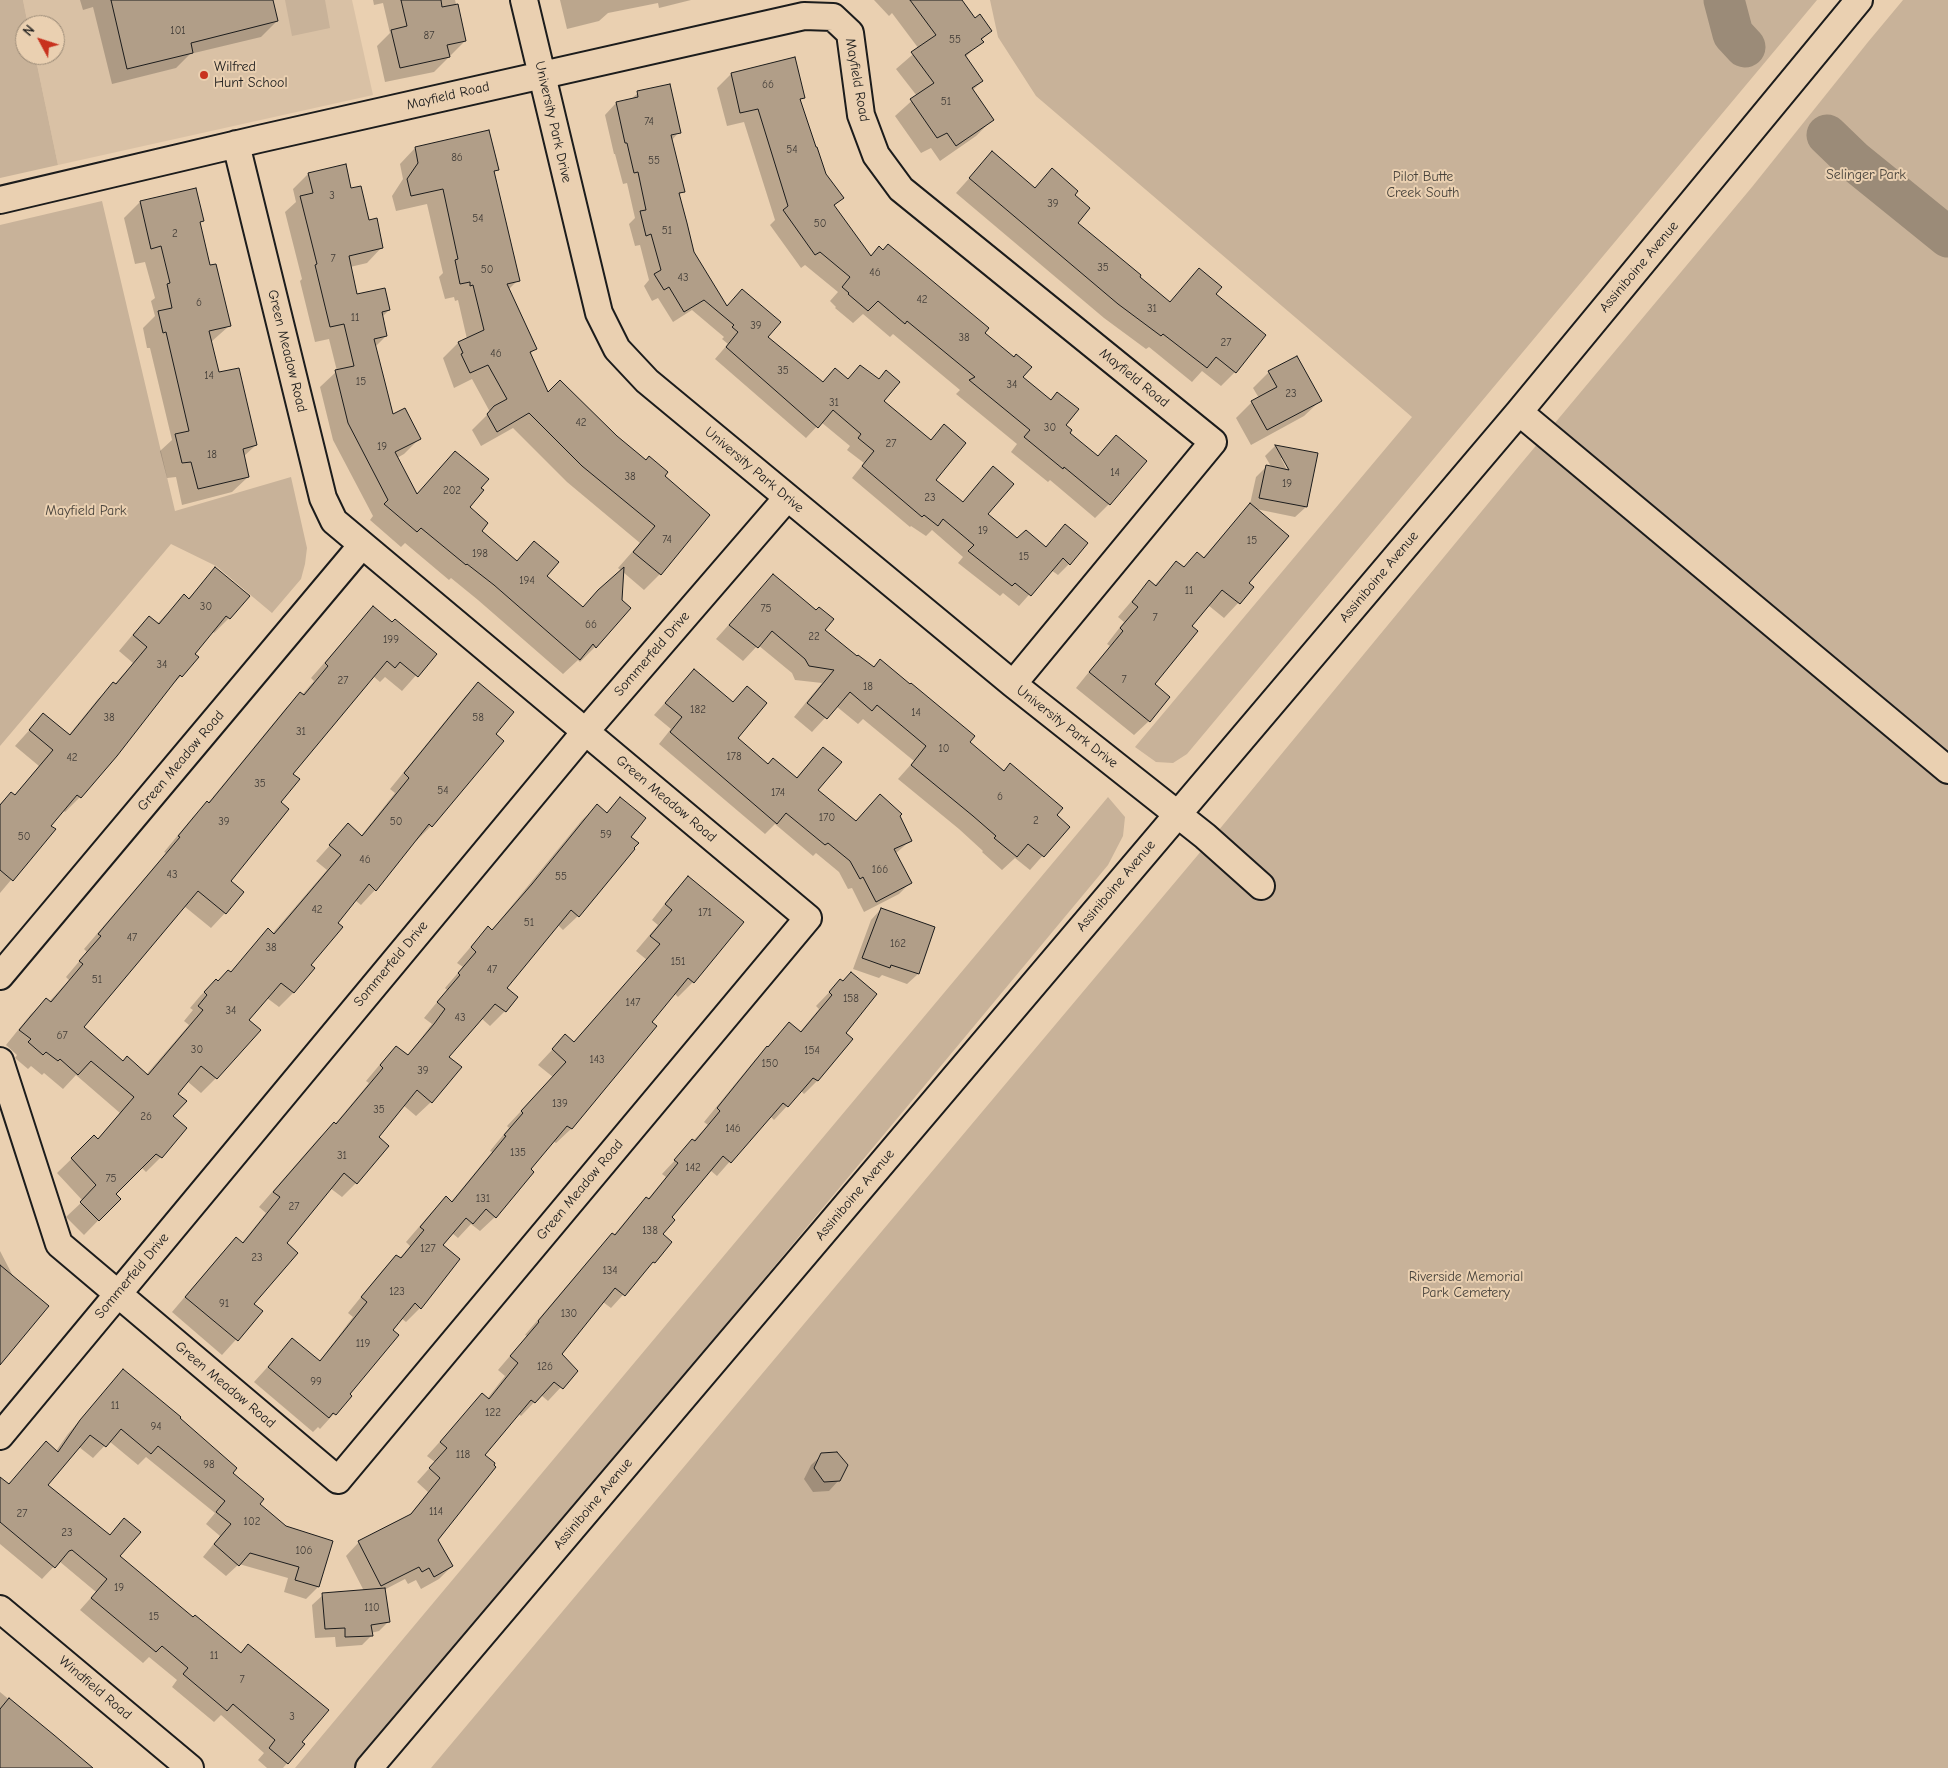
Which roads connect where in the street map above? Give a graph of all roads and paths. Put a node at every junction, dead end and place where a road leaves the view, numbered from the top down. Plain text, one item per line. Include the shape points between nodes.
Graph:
1 (524, 0) edge
2 (1859, 0) edge
3 (541, 75) junction
4 (236, 144) junction
5 (0, 200) edge
6 (1519, 412) junction
7 (787, 498) junction
8 (362, 545) junction
9 (1013, 684) junction
10 (585, 732) junction
11 (1948, 770) edge
12 (1177, 814) junction
13 (1261, 886) dead end
14 (0, 976) edge
15 (0, 1061) edge
16 (117, 1294) junction
17 (0, 1436) edge
18 (0, 1609) edge
19 (190, 1768) edge
20 (369, 1768) edge

1 - 3 street, University Park Drive
2 - 6 street, Assiniboine Avenue
3 - 4 street, Mayfield Road
3 - 7 street, University Park Drive via 599,313 617,349 647,381
3 - 9 street, Mayfield Road via 804,16 833,17 850,33 860,115 876,156 901,189 1213,442
4 - 5 street, Mayfield Road
4 - 8 street, Green Meadow Road via 323,498 334,522
6 - 11 street
6 - 12 street, Assiniboine Avenue
7 - 9 street, University Park Drive
7 - 10 street, Sommerfeld Drive
8 - 10 street, Green Meadow Road
8 - 14 street, Green Meadow Road
9 - 12 street, University Park Drive
10 - 16 street, Sommerfeld Drive
10 - 16 street, Green Meadow Road via 808,918 338,1480
12 - 13 street, University Park Drive
12 - 20 street, Assiniboine Avenue
15 - 16 street, Green Meadow Road via 59,1244
16 - 17 street, Sommerfeld Drive
18 - 19 street, Windfield Road

